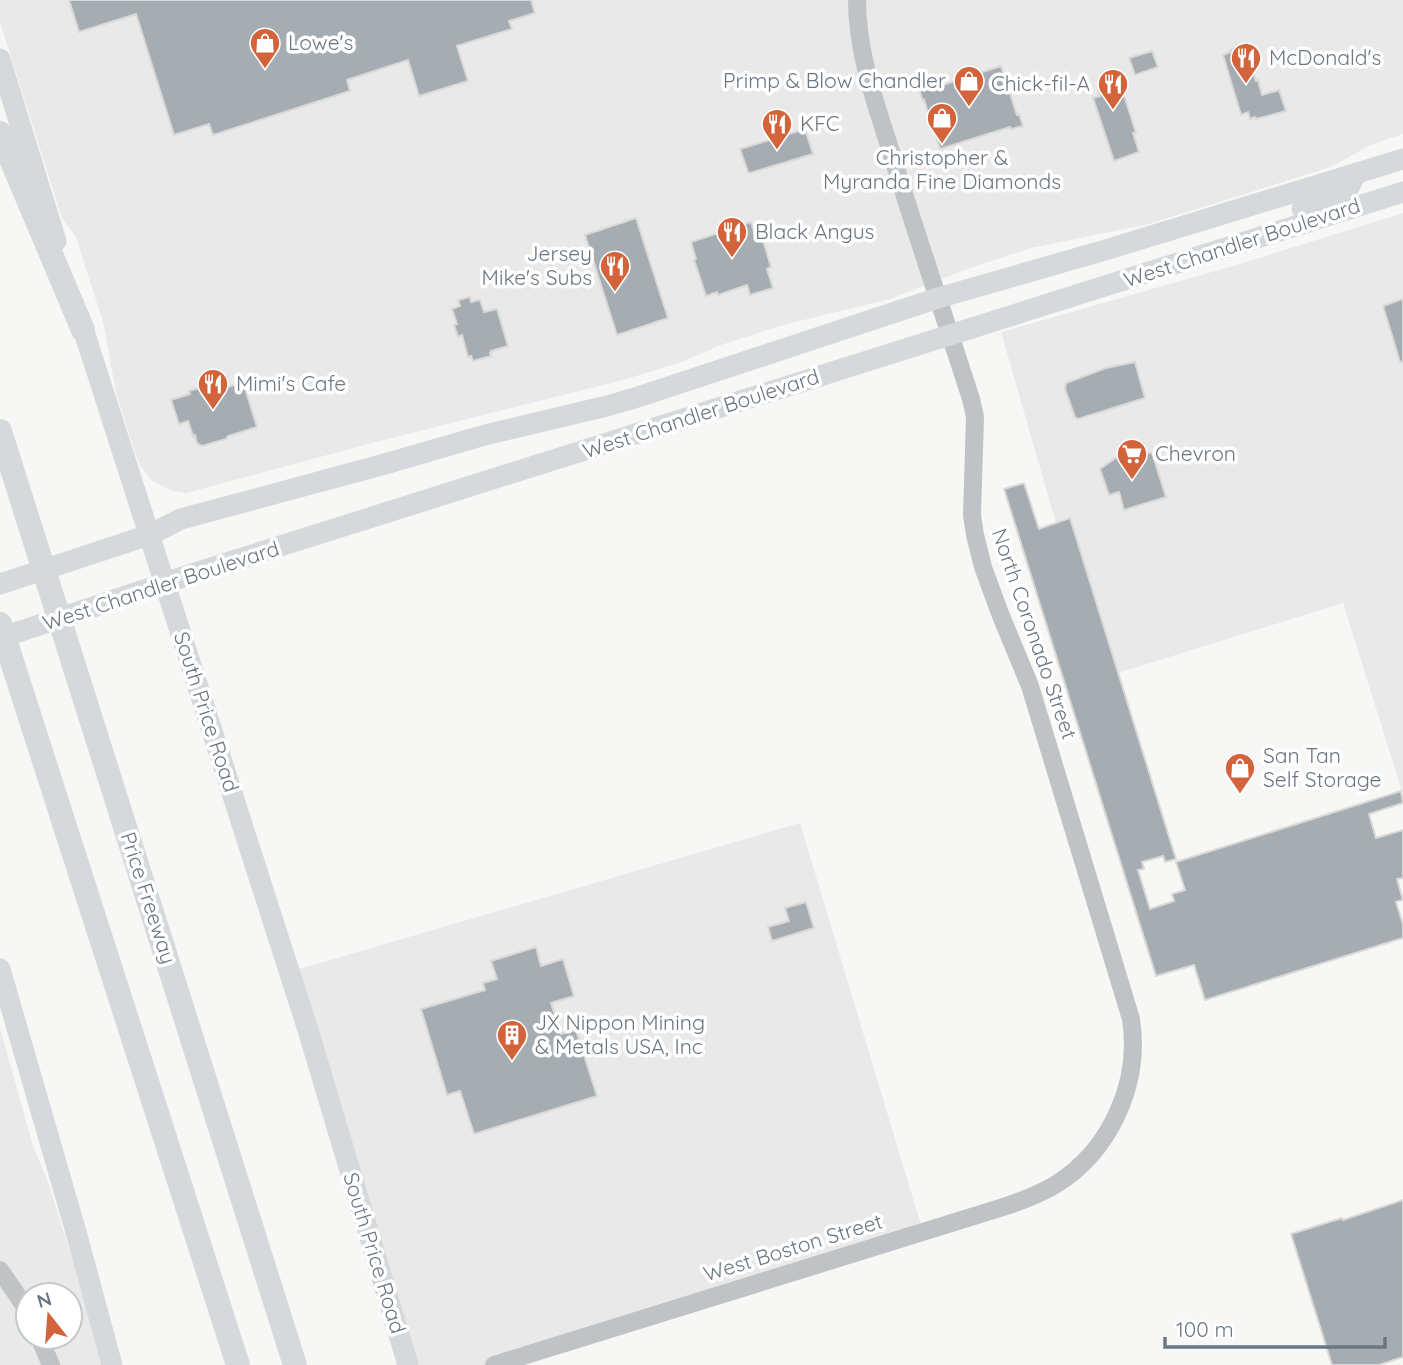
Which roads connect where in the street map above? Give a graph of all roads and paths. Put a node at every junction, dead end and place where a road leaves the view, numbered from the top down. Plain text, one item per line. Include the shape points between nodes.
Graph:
1 (857, 0) edge
2 (0, 59) edge
3 (0, 133) edge
4 (1403, 159) edge
5 (1356, 173) junction
6 (1403, 192) edge
7 (1253, 239) junction
8 (938, 298) junction
9 (83, 330) junction
10 (950, 335) junction
11 (0, 431) edge
12 (149, 535) junction
13 (164, 583) junction
14 (0, 584) edge
15 (0, 624) edge
16 (0, 638) edge
17 (0, 969) edge
18 (1093, 1153) joint
19 (0, 1270) edge
20 (14, 1290) edge
21 (112, 1365) edge
22 (239, 1365) edge
23 (295, 1365) edge
24 (408, 1365) edge
25 (494, 1365) edge

1 - 8 street, North Coronado Street via 863,61
2 - 9 main road, South Price Road
3 - 9 highway
4 - 5 main road, West Chandler Boulevard
5 - 7 main road via 1341,194 1276,218
5 - 8 main road, West Chandler Boulevard
6 - 7 main road, West Chandler Boulevard
7 - 10 main road, West Chandler Boulevard
8 - 10 street, North Coronado Street
8 - 12 main road, West Chandler Boulevard via 638,397 181,519
9 - 12 main road, South Price Road
10 - 13 main road, West Chandler Boulevard
10 - 18 street, North Coronado Street via 975,417 972,515 983,567 1030,686 1131,1019 1133,1057 1126,1092
11 - 23 highway, Price Freeway
12 - 13 main road, South Price Road
12 - 14 main road, West Chandler Boulevard
13 - 16 main road, West Chandler Boulevard
13 - 24 main road, South Price Road via 308,1030
15 - 22 highway
17 - 21 main road
18 - 25 street, West Boston Street via 1056,1184 1013,1203
19 - 20 street

